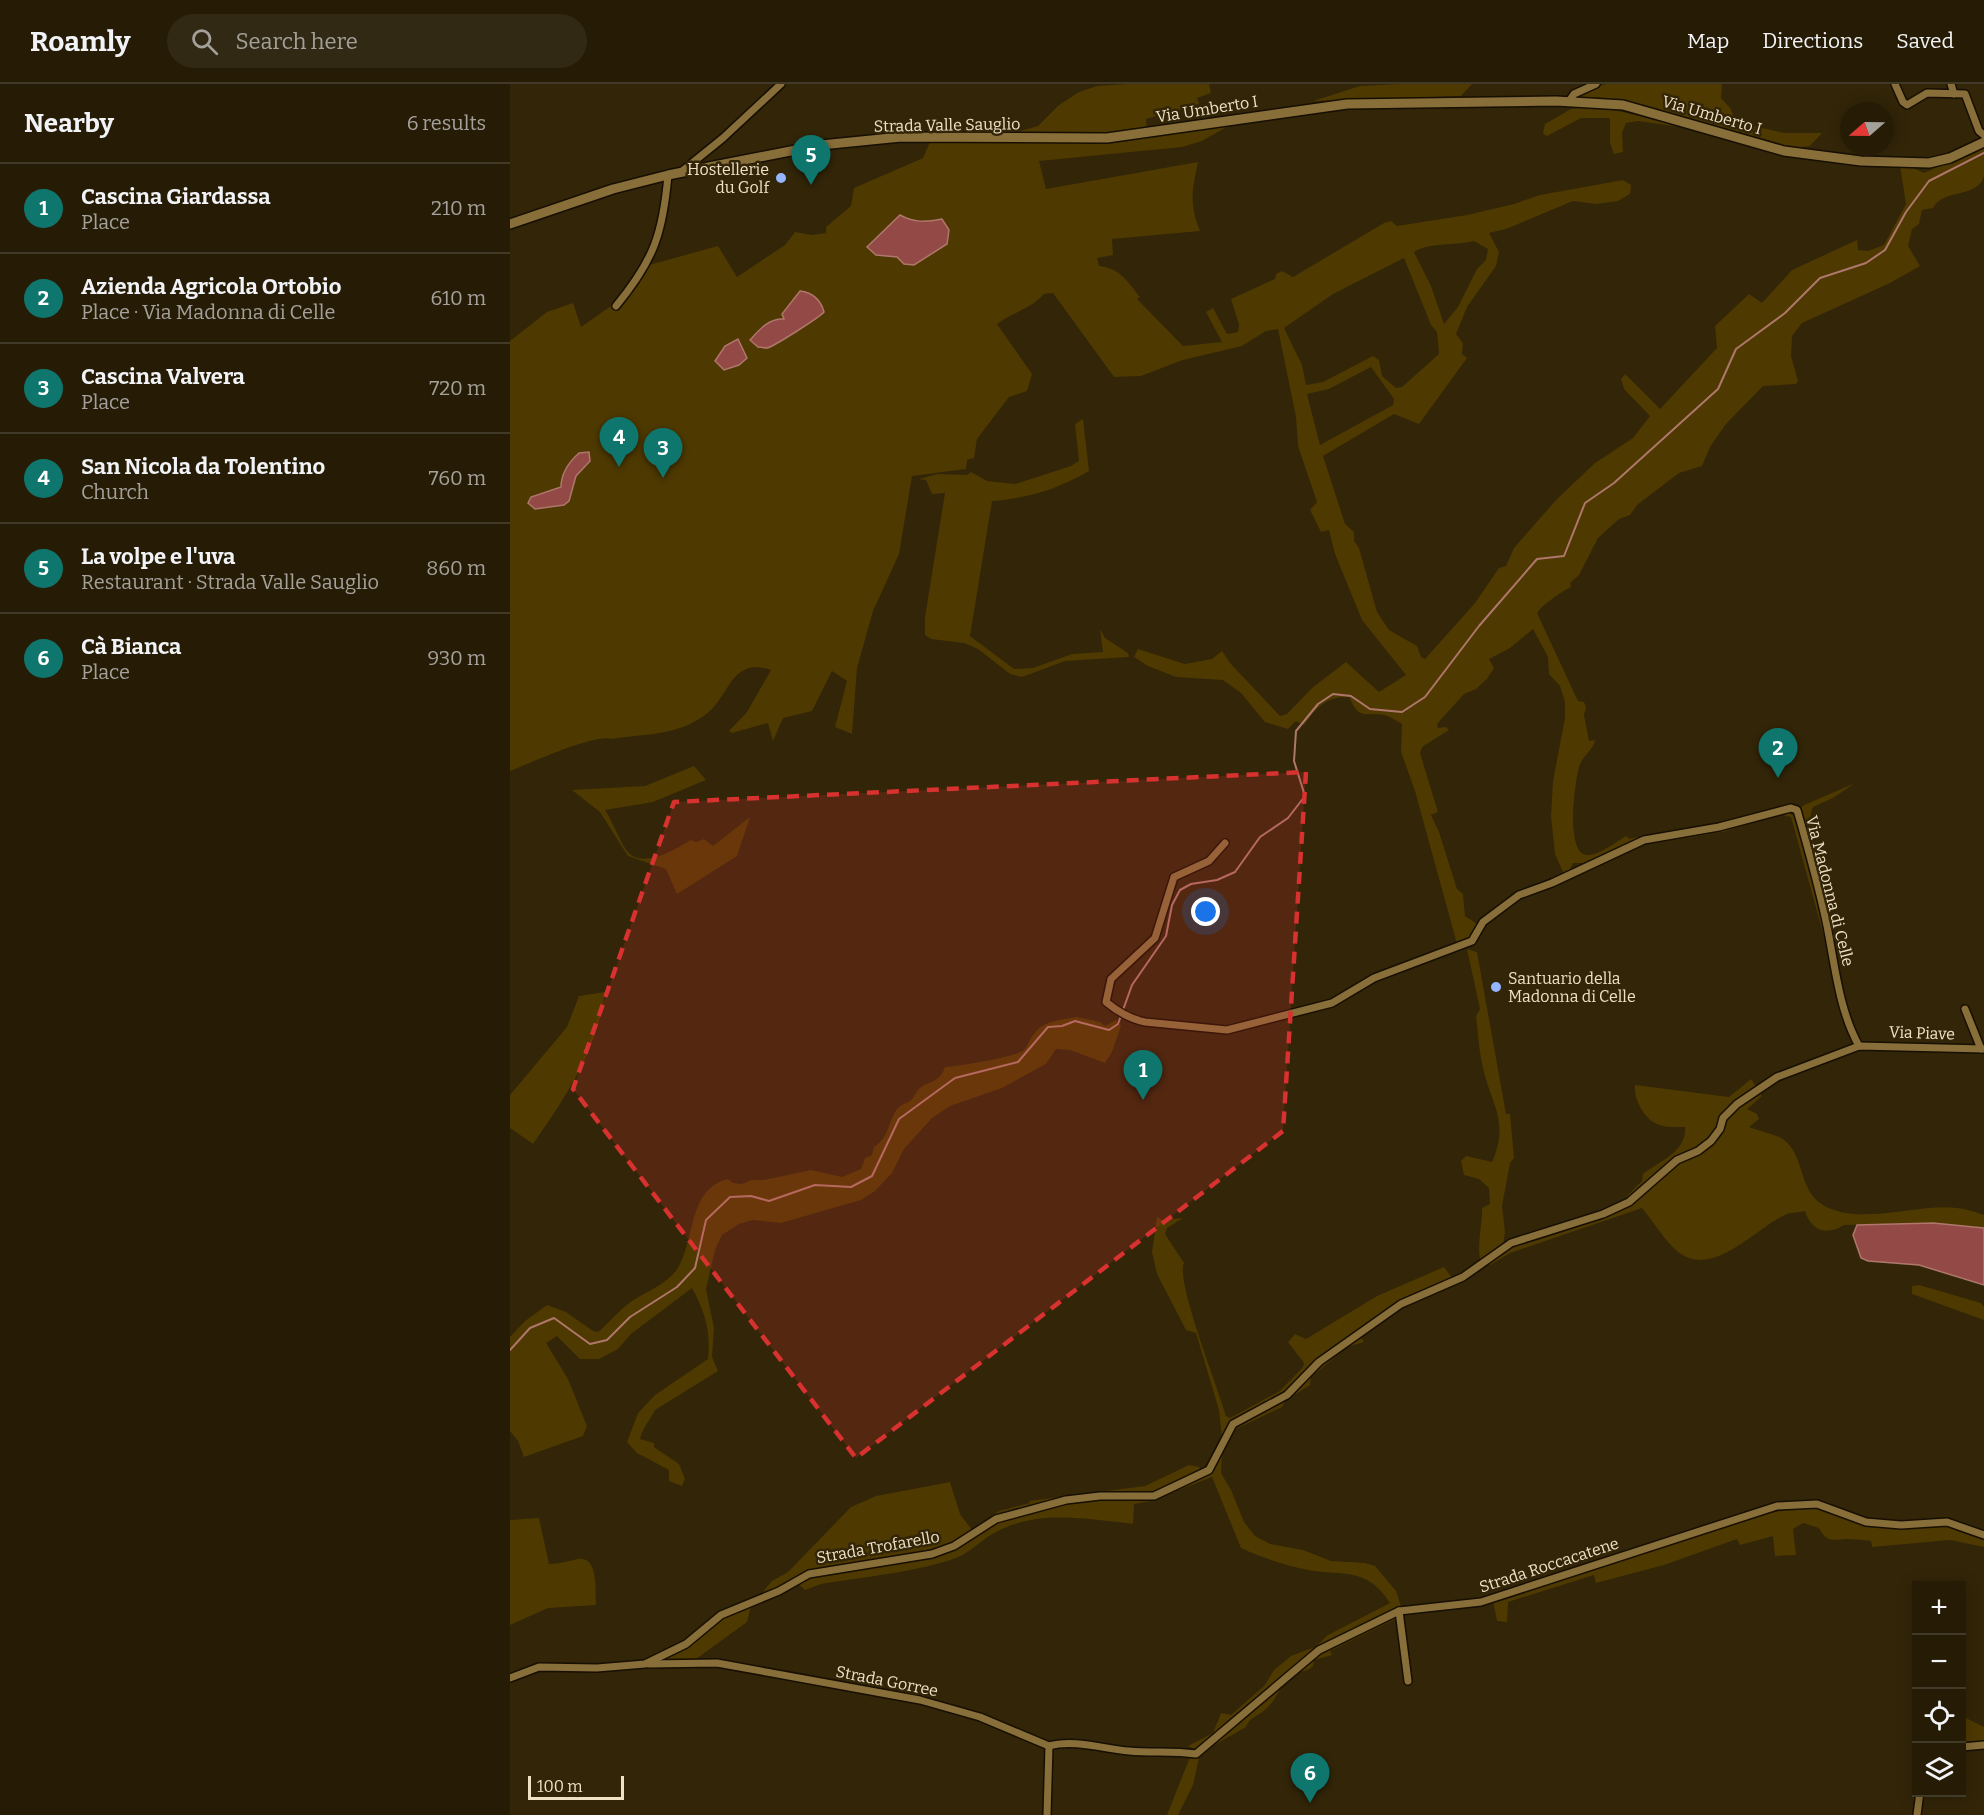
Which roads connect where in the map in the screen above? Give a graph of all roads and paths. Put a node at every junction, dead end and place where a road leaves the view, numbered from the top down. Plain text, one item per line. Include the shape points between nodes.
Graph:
1 (781, 84) edge
2 (1596, 84) edge
3 (1895, 84) edge
4 (1950, 84) edge
5 (1954, 94) junction
6 (1569, 101) junction
7 (1984, 135) edge
8 (1107, 138) joint
9 (1984, 142) edge
10 (681, 172) junction
11 (668, 175) junction
12 (510, 224) edge
13 (616, 306) dead end
14 (1225, 843) dead end
15 (1965, 1009) dead end
16 (1859, 1046) junction
17 (1982, 1049) edge
18 (1984, 1535) edge
19 (1399, 1611) junction
20 (645, 1664) junction
21 (510, 1678) edge
22 (1408, 1681) dead end
23 (1984, 1745) edge
24 (1049, 1746) junction
25 (1966, 1747) edge
26 (1919, 1797) edge
27 (1047, 1815) edge
28 (1917, 1815) edge

1 - 10 street
2 - 6 street via 1574,94
3 - 5 street via 1907,105 1927,93
4 - 5 street
5 - 7 street via 1968,97 1979,131
6 - 8 street, Via Umberto I via 1347,104
6 - 9 street, Via Umberto I via 1623,105 1807,156 1898,163 1939,161
8 - 10 street, Strada Valle Sauglio via 901,137 821,145
10 - 11 street, Strada Valle Sauglio
11 - 12 street, Strada Valle Sauglio
11 - 13 street via 664,219 652,254
14 - 16 street, Via Madonna di Celle via 1209,861 1174,877 1155,938 1111,979 1106,1002 1132,1019 1175,1027 1227,1030 1332,1003 1374,978 1473,941 1484,922 1519,895 1644,840 1719,827 1791,808 1797,810 1820,889 1844,1006
15 - 17 street
16 - 17 street, Via Piave
16 - 20 street, Strada Trofarello via 1777,1077 1737,1104 1722,1118 1711,1141 1677,1160 1629,1202 1511,1244 1463,1277 1401,1304 1320,1362 1287,1395 1233,1424 1209,1470 1154,1496 1066,1500 996,1519 954,1546 932,1554 809,1574 721,1615 686,1644
18 - 19 street, Strada Roccacatene via 1947,1521 1901,1525 1866,1522 1817,1504 1777,1506 1481,1602
19 - 22 street
19 - 24 street, Strada Roccacatene via 1319,1650 1196,1755 1062,1743
20 - 21 street, Strada Trofarello via 539,1667
20 - 24 street, Strada Gorree via 717,1663 920,1700 980,1718
23 - 25 street
24 - 27 street
26 - 28 street

